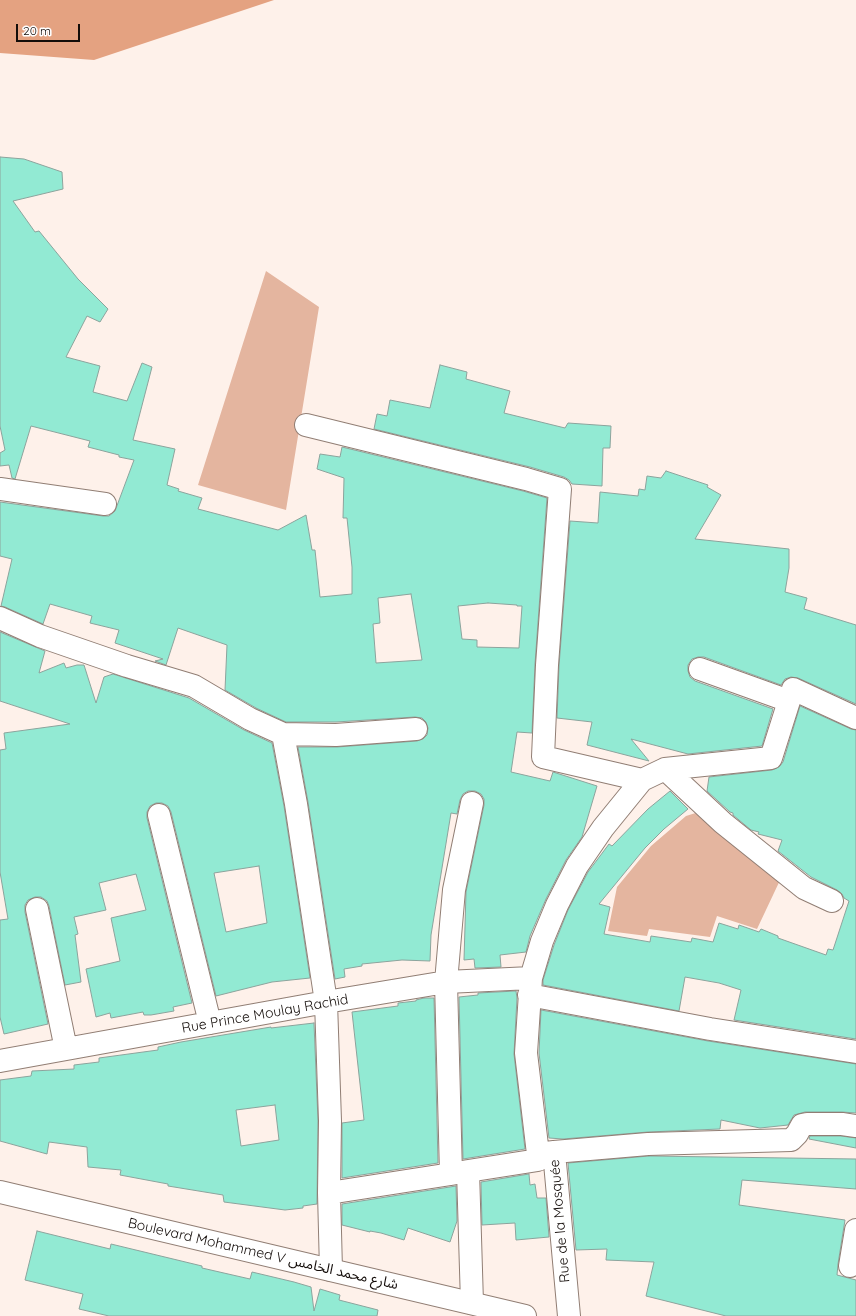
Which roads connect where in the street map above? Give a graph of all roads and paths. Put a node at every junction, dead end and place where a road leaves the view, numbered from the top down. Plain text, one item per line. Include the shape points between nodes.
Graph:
1 (306, 425) dead end
2 (0, 489) edge
3 (106, 504) dead end
4 (0, 618) edge
5 (700, 669) dead end
6 (789, 701) junction
7 (856, 718) edge
8 (416, 729) dead end
9 (283, 734) junction
10 (665, 768) junction
11 (642, 780) junction
12 (472, 803) dead end
13 (159, 816) dead end
14 (832, 901) dead end
15 (38, 909) dead end
16 (446, 982) junction
17 (530, 986) junction
18 (326, 1002) junction
19 (210, 1023) junction
20 (66, 1049) junction
21 (856, 1052) edge
22 (0, 1061) edge
23 (856, 1126) edge
24 (546, 1153) junction
25 (459, 1172) junction
26 (0, 1192) edge
27 (329, 1193) junction
28 (856, 1230) edge
29 (850, 1266) dead end
30 (331, 1270) junction
31 (472, 1303) junction
32 (525, 1316) edge
33 (569, 1316) edge

1 - 11 street via 560,489 543,757
2 - 3 street
4 - 9 street via 40,636 194,686 250,720
5 - 6 street
6 - 7 street via 793,689
6 - 10 street, Rue de la Mosquée via 771,758
8 - 9 street via 336,735
9 - 18 street
10 - 11 street, Rue de la Mosquée
10 - 14 street via 723,823 804,888
11 - 17 street, Rue de la Mosquée via 603,828 577,866 542,940
12 - 16 street via 454,890
13 - 19 street
15 - 20 street
16 - 17 street, Rue Prince Moulay Rachid
16 - 18 street, Rue Prince Moulay Rachid
16 - 25 street
17 - 21 street, Rue Prince Moulay Rachid via 710,1029
17 - 24 street, Rue de la Mosquée via 526,1053
18 - 19 street, Rue Prince Moulay Rachid
18 - 27 street via 330,1121
19 - 20 street, Rue Prince Moulay Rachid
20 - 22 street, Rue Prince Moulay Rachid
23 - 24 street via 802,1125 790,1140 648,1144
24 - 25 street via 538,1160
24 - 33 street, Rue de la Mosquée
25 - 27 street
25 - 31 street
26 - 30 street, Boulevard Mohammed V شارع محمد الخامس
27 - 30 street
28 - 29 street
30 - 31 street, Boulevard Mohammed V شارع محمد الخامس
31 - 32 street, Boulevard Mohammed V شارع محمد الخامس

